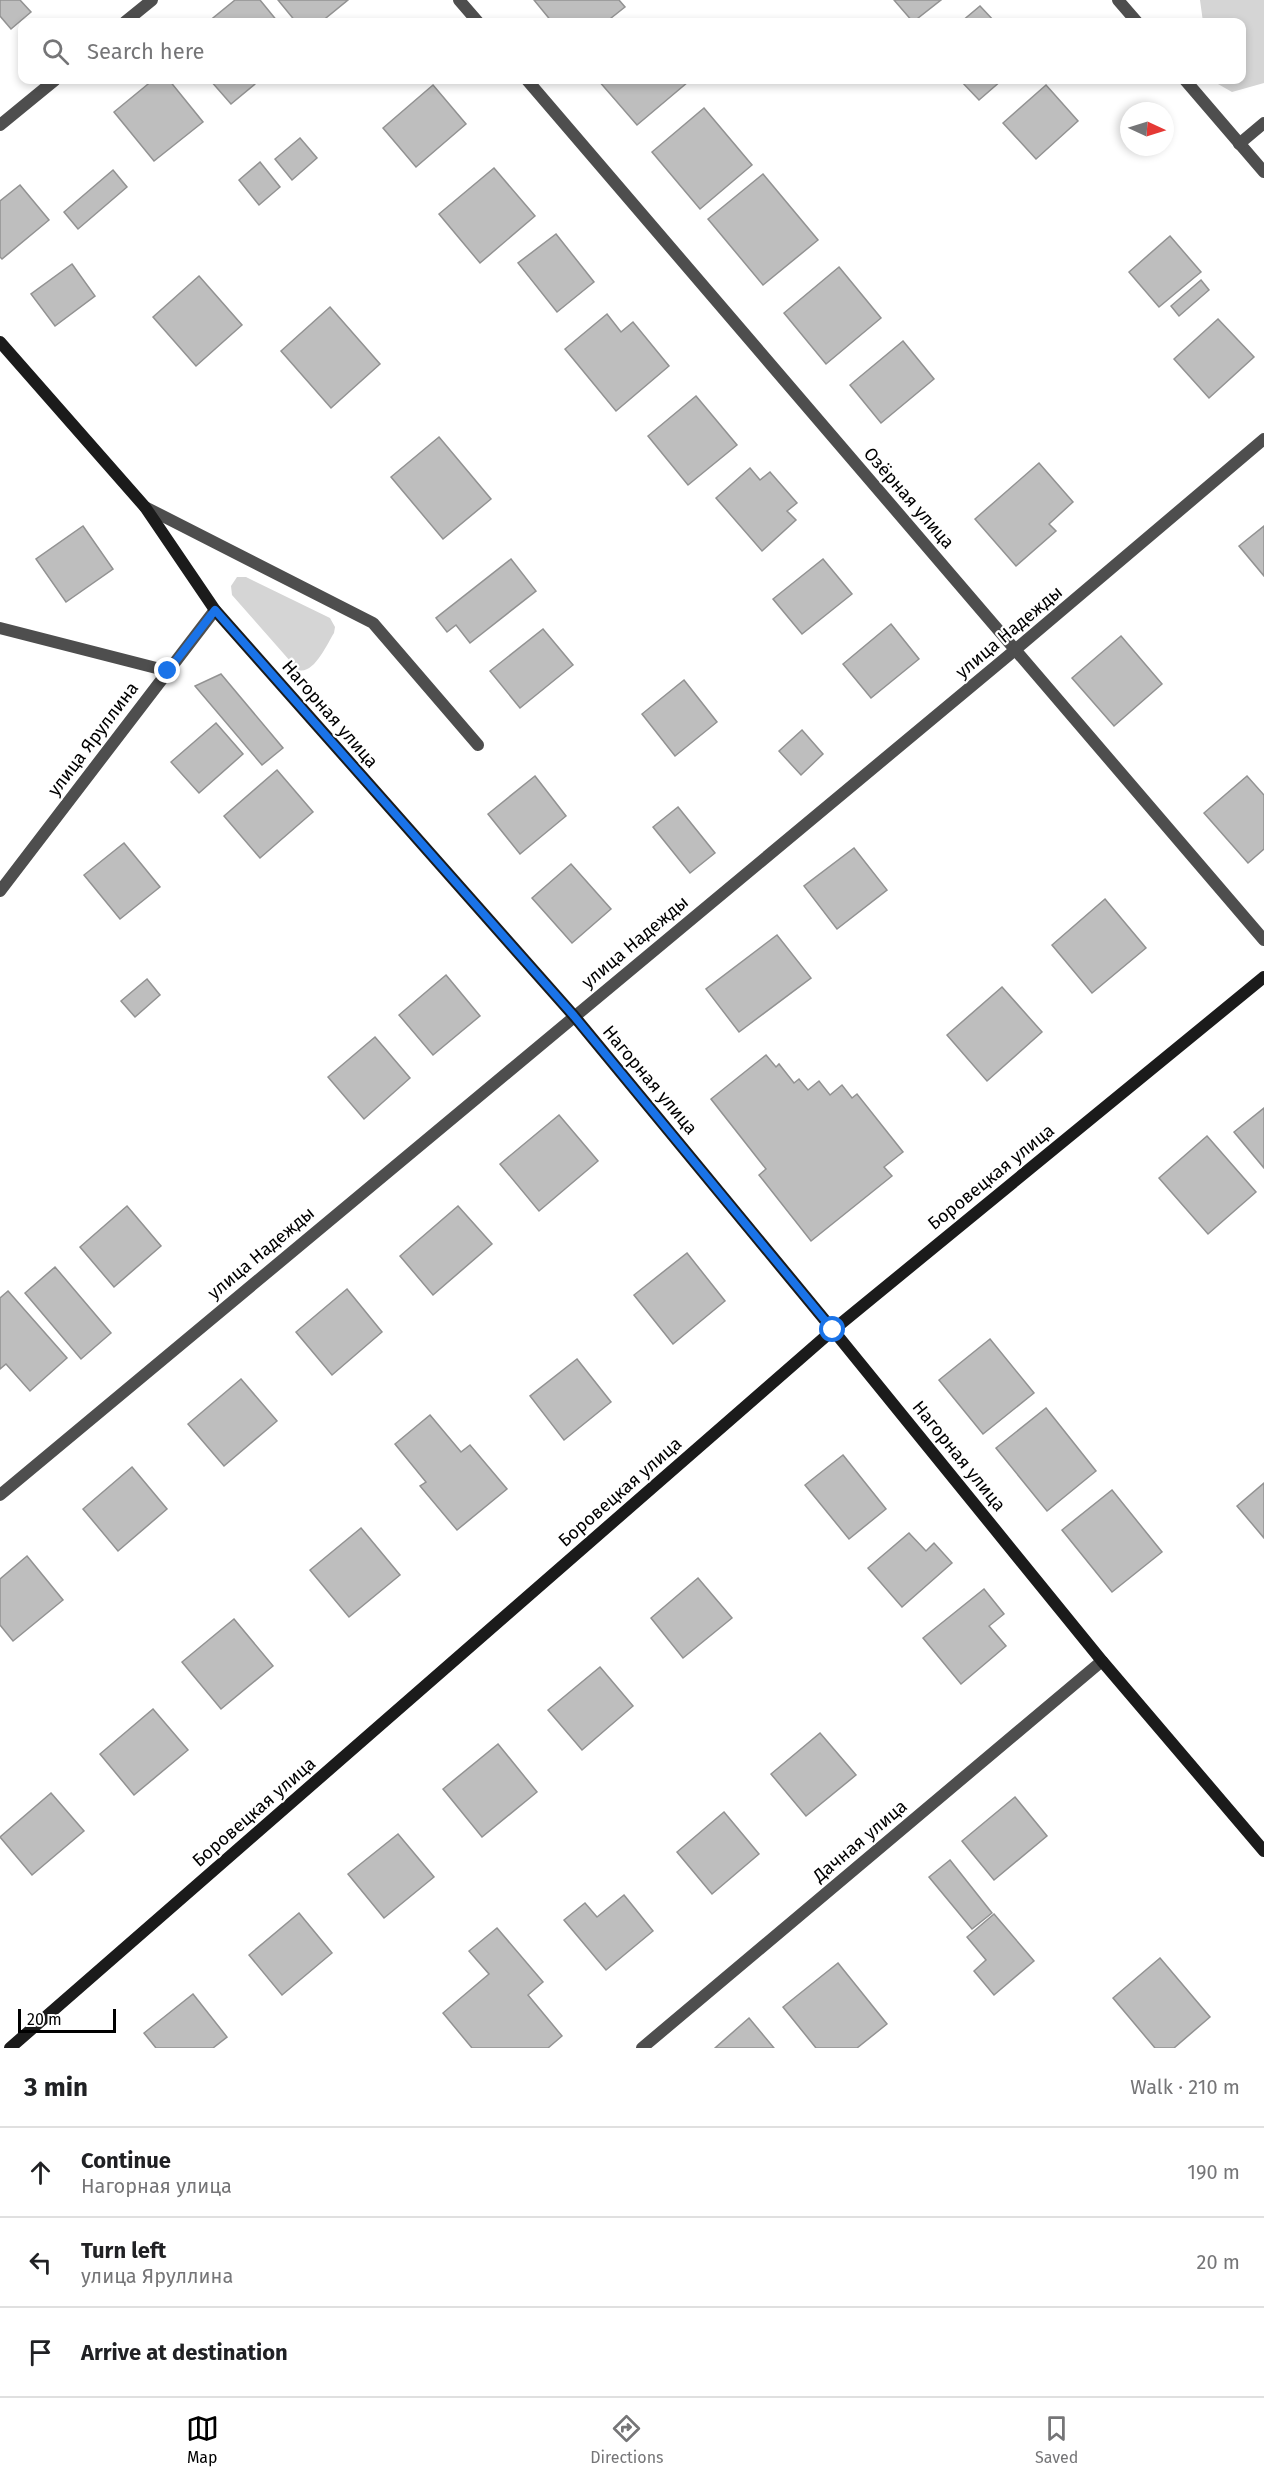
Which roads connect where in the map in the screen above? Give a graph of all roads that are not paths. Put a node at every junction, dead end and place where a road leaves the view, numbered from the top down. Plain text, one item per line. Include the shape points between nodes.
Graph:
1 (152, 0) edge
2 (459, 0) edge
3 (1118, 0) edge
4 (130, 18) edge
5 (475, 18) edge
6 (1134, 18) edge
7 (50, 84) edge
8 (530, 84) edge
9 (1188, 84) edge
10 (1264, 123) edge
11 (0, 125) edge
12 (1239, 144) junction
13 (1264, 172) edge
14 (0, 342) edge
15 (1264, 439) edge
16 (144, 507) junction
17 (215, 610) junction
18 (0, 628) edge
19 (1016, 650) junction
20 (168, 671) junction
21 (478, 745) dead end
22 (0, 891) edge
23 (1264, 940) edge
24 (1264, 977) edge
25 (574, 1016) junction
26 (833, 1330) junction
27 (0, 1495) edge
28 (1101, 1661) junction
29 (1264, 1851) edge
30 (10, 2048) edge
31 (642, 2048) edge

1 - 4 street
2 - 5 street
3 - 6 street
7 - 11 street
8 - 19 street, Озёрная улица
9 - 12 street
10 - 12 street
12 - 13 street
14 - 16 street, Нагорная улица
15 - 19 street, улица Надежды
16 - 17 street, Нагорная улица
16 - 21 street via 373,623
17 - 20 street, улица Яруллина
17 - 25 street, Нагорная улица
18 - 20 street
19 - 23 street, Озёрная улица
19 - 25 street, улица Надежды
20 - 22 street, улица Яруллина
24 - 26 street, Боровецкая улица
25 - 26 street, Нагорная улица
25 - 27 street, улица Надежды
26 - 28 street, Нагорная улица
26 - 30 street, Боровецкая улица
28 - 29 street, Нагорная улица
28 - 31 street, Дачная улица

